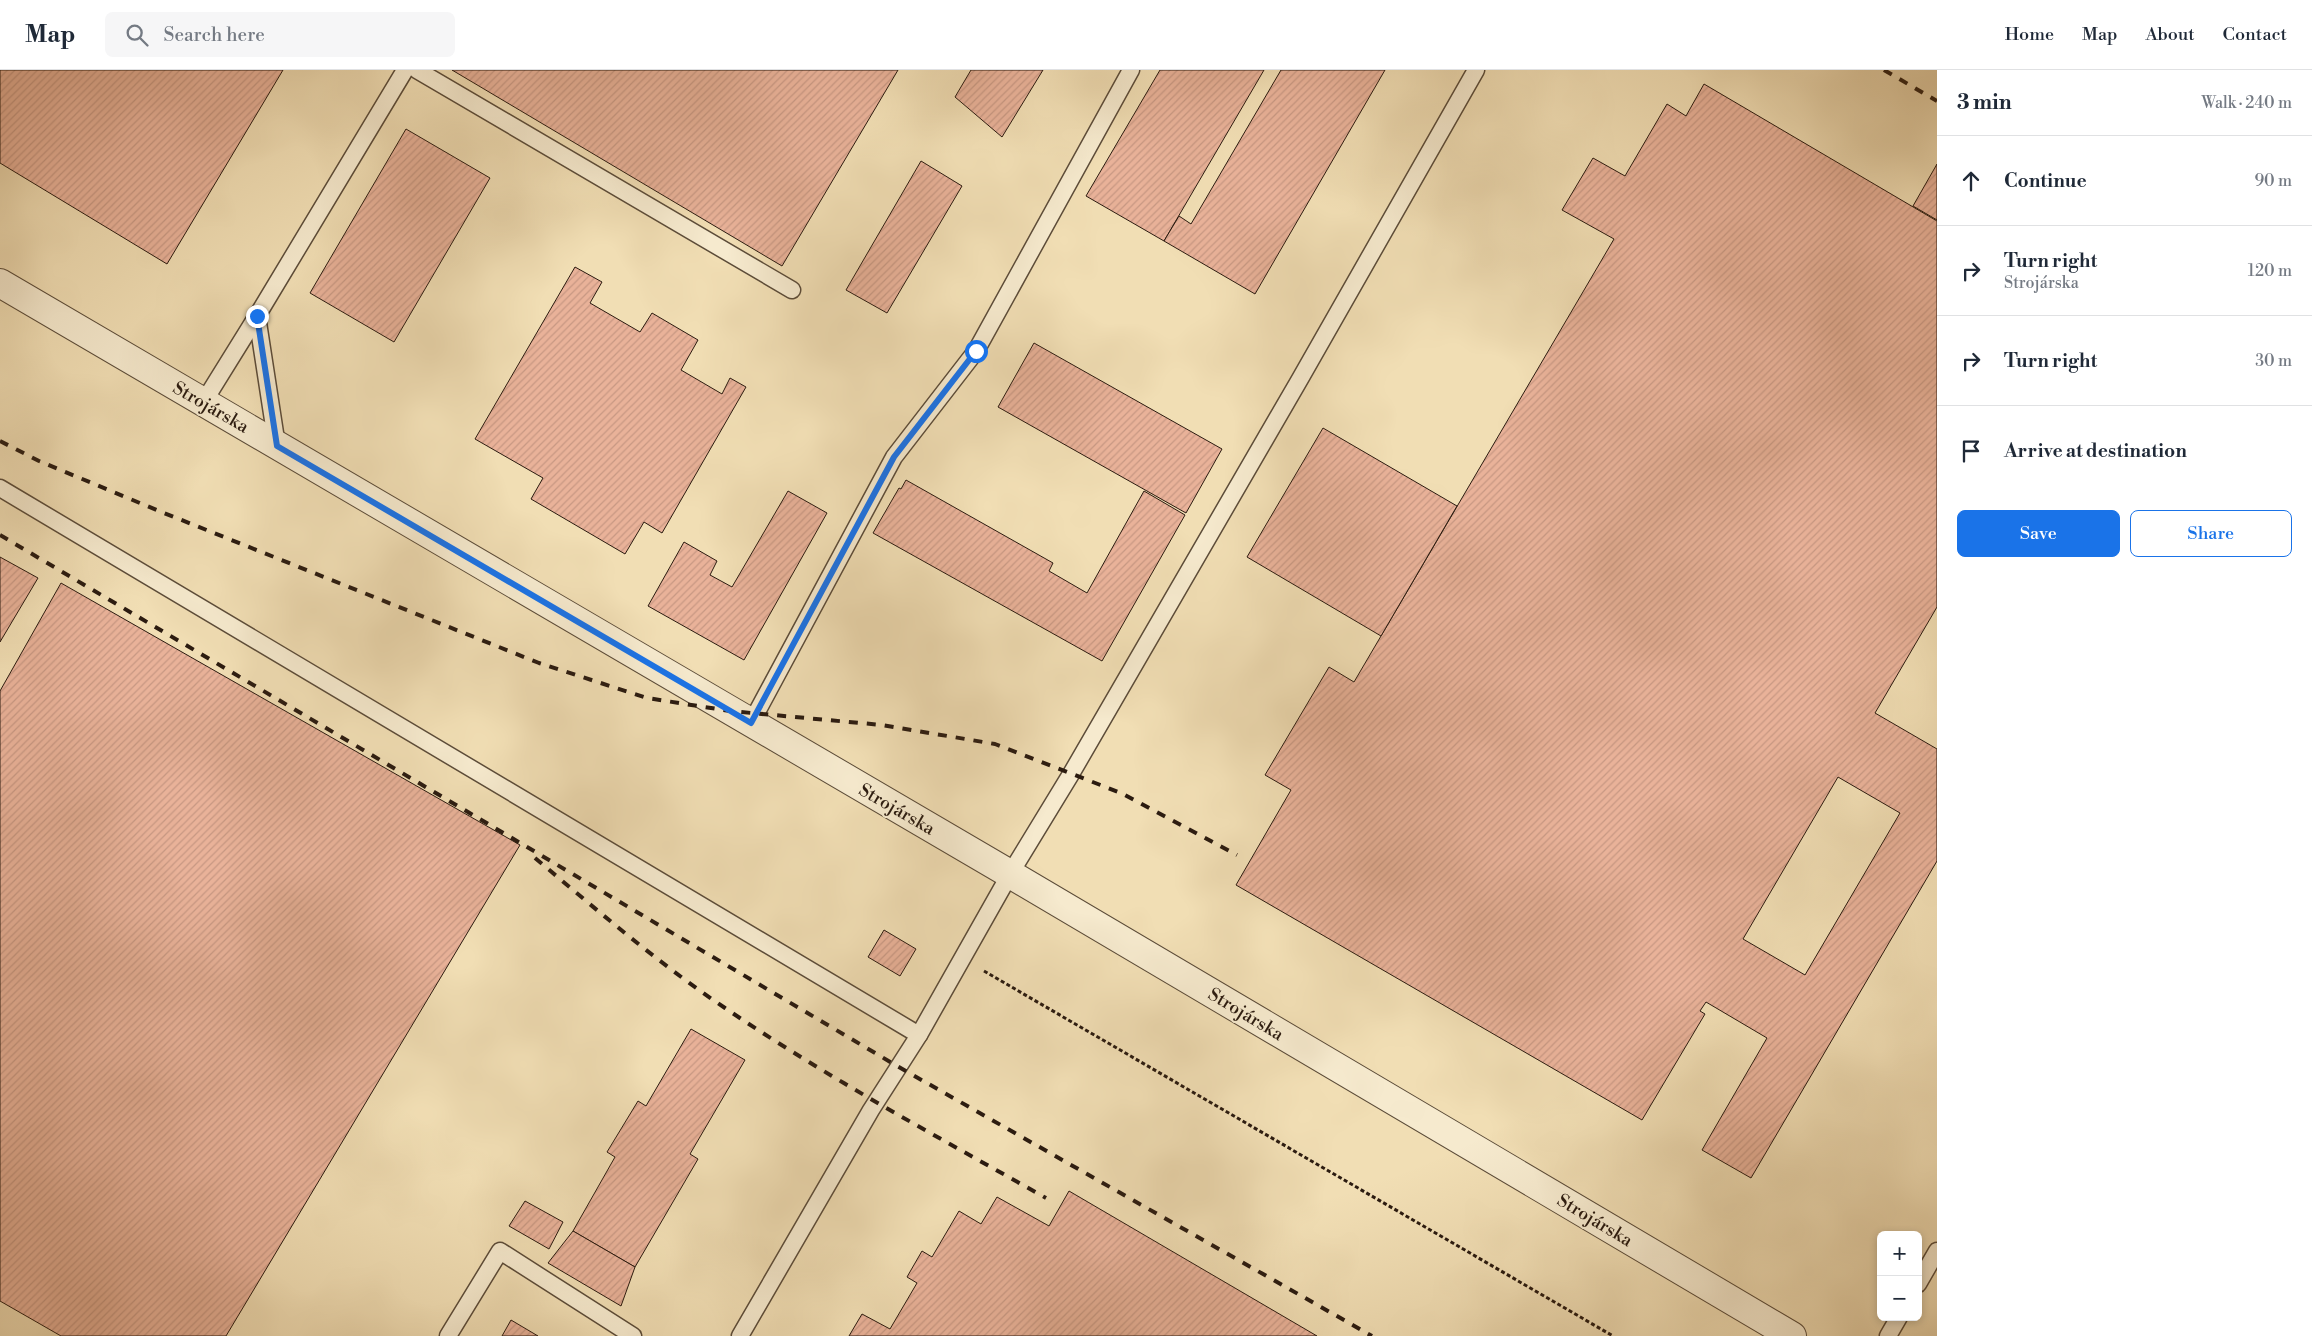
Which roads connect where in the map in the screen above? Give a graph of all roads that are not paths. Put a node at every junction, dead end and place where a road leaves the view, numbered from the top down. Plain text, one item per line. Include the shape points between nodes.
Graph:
1 (405, 70) edge
2 (417, 70) edge
3 (1131, 70) edge
4 (1476, 70) edge
5 (0, 284) edge
6 (792, 290) dead end
7 (257, 316) junction
8 (203, 403) junction
9 (277, 446) junction
10 (0, 488) edge
11 (751, 723) junction
12 (1010, 874) junction
13 (918, 1035) junction
14 (1937, 1251) edge
15 (1922, 1277) edge
16 (1897, 1321) edge
17 (448, 1336) edge
18 (633, 1336) edge
19 (740, 1336) edge
20 (1792, 1336) edge
21 (1888, 1336) edge

1 - 7 lane
2 - 6 lane
3 - 11 lane via 976,351 894,457
4 - 12 lane via 1300,380
5 - 8 street, Strojárska
7 - 8 lane
7 - 9 lane
8 - 9 street, Strojárska
9 - 11 street, Strojárska
10 - 13 lane
11 - 12 street, Strojárska
12 - 13 lane
12 - 20 street, Strojárska
13 - 19 lane
14 - 15 lane
16 - 21 lane
17 - 18 lane via 500,1250

